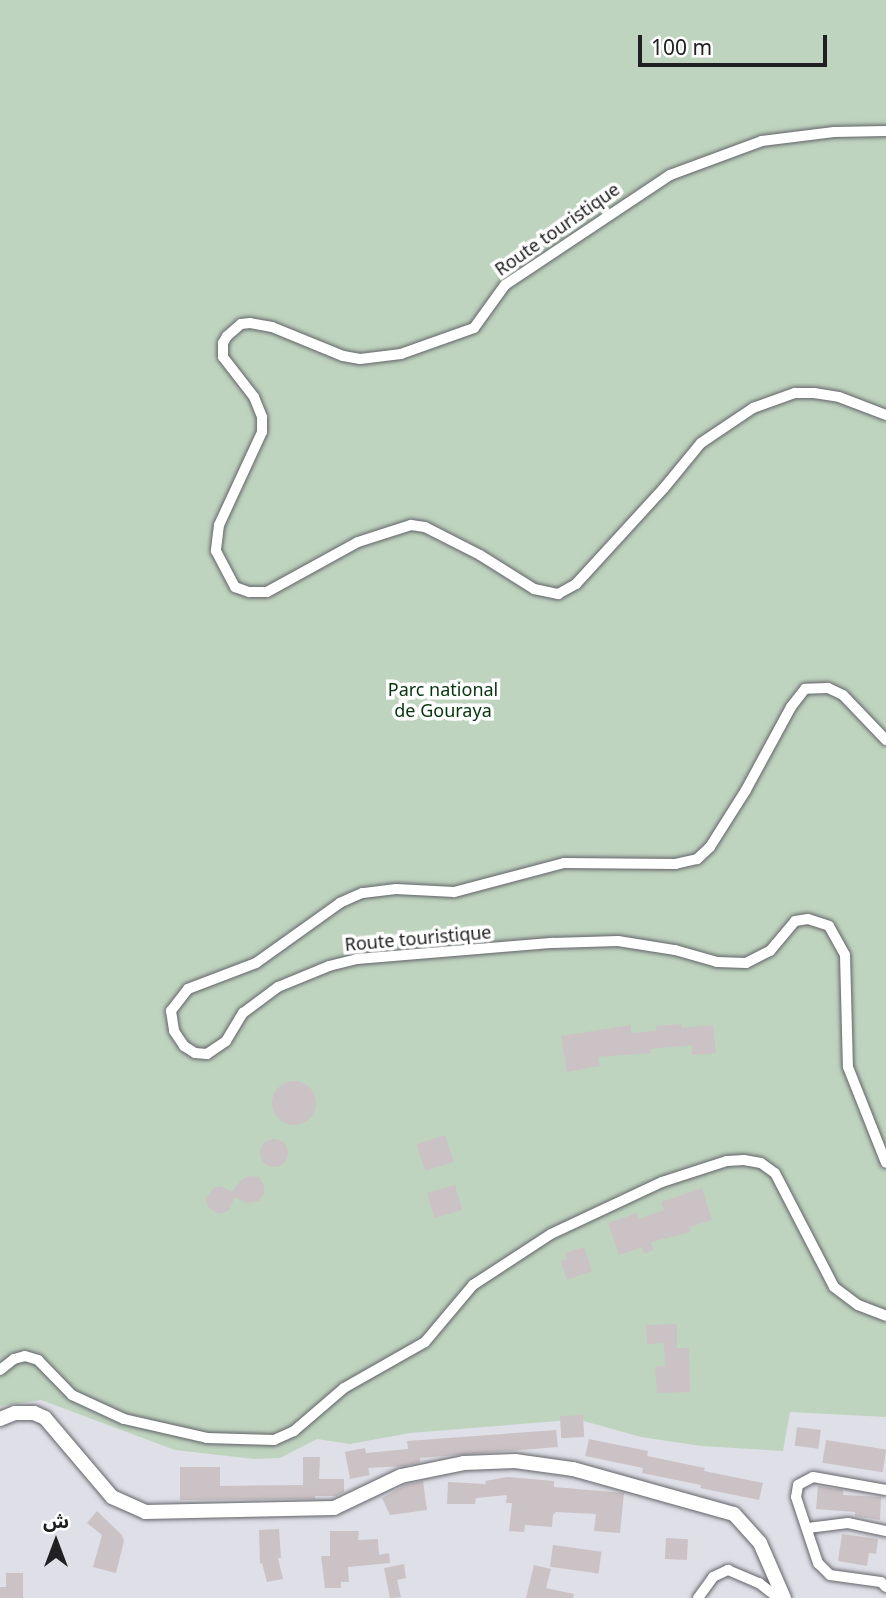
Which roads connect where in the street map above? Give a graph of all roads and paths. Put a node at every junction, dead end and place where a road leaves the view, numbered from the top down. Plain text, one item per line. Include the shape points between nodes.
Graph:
1 (886, 131) edge
2 (886, 415) edge
3 (886, 740) edge
4 (886, 1163) edge
5 (886, 1316) edge
6 (0, 1370) edge
7 (0, 1419) edge
8 (886, 1490) edge
9 (808, 1528) junction
10 (886, 1531) edge
11 (886, 1587) edge
12 (698, 1598) edge
13 (778, 1598) edge
14 (784, 1598) edge

1 - 2 street, Route touristique via 770,139 670,175 505,285 474,328 401,354 360,359 343,356 272,327 241,324 223,343 223,357 254,397 262,432 219,526 216,551 236,587 267,592 358,542 411,525 425,527 480,555 534,589 558,594 576,584 701,443 753,408 795,393 814,393
3 - 4 street, Route touristique via 843,695 828,688 806,689 790,706 710,847 697,859 676,864 564,863 454,892 396,889 362,893 340,903 256,963 188,989 171,1011 174,1031 184,1046 207,1054 226,1041 243,1013 278,987 357,959 618,941 717,962 746,963 769,951 795,922 808,919 829,926 845,955 848,1067
5 - 6 street via 858,1305 834,1287 775,1174 761,1163 727,1161 662,1182 551,1234 473,1285 425,1342 344,1388 294,1431 274,1440 207,1438 124,1419 72,1395 38,1360 24,1356
7 - 14 main road via 15,1413 46,1418 112,1497 145,1512 334,1508 401,1476 464,1463 515,1461 573,1469 734,1514 760,1543
8 - 9 street via 813,1478 798,1485 796,1497
9 - 10 street via 848,1523
9 - 11 street via 818,1563 830,1575 881,1582
12 - 13 street via 713,1577 728,1570 759,1583

